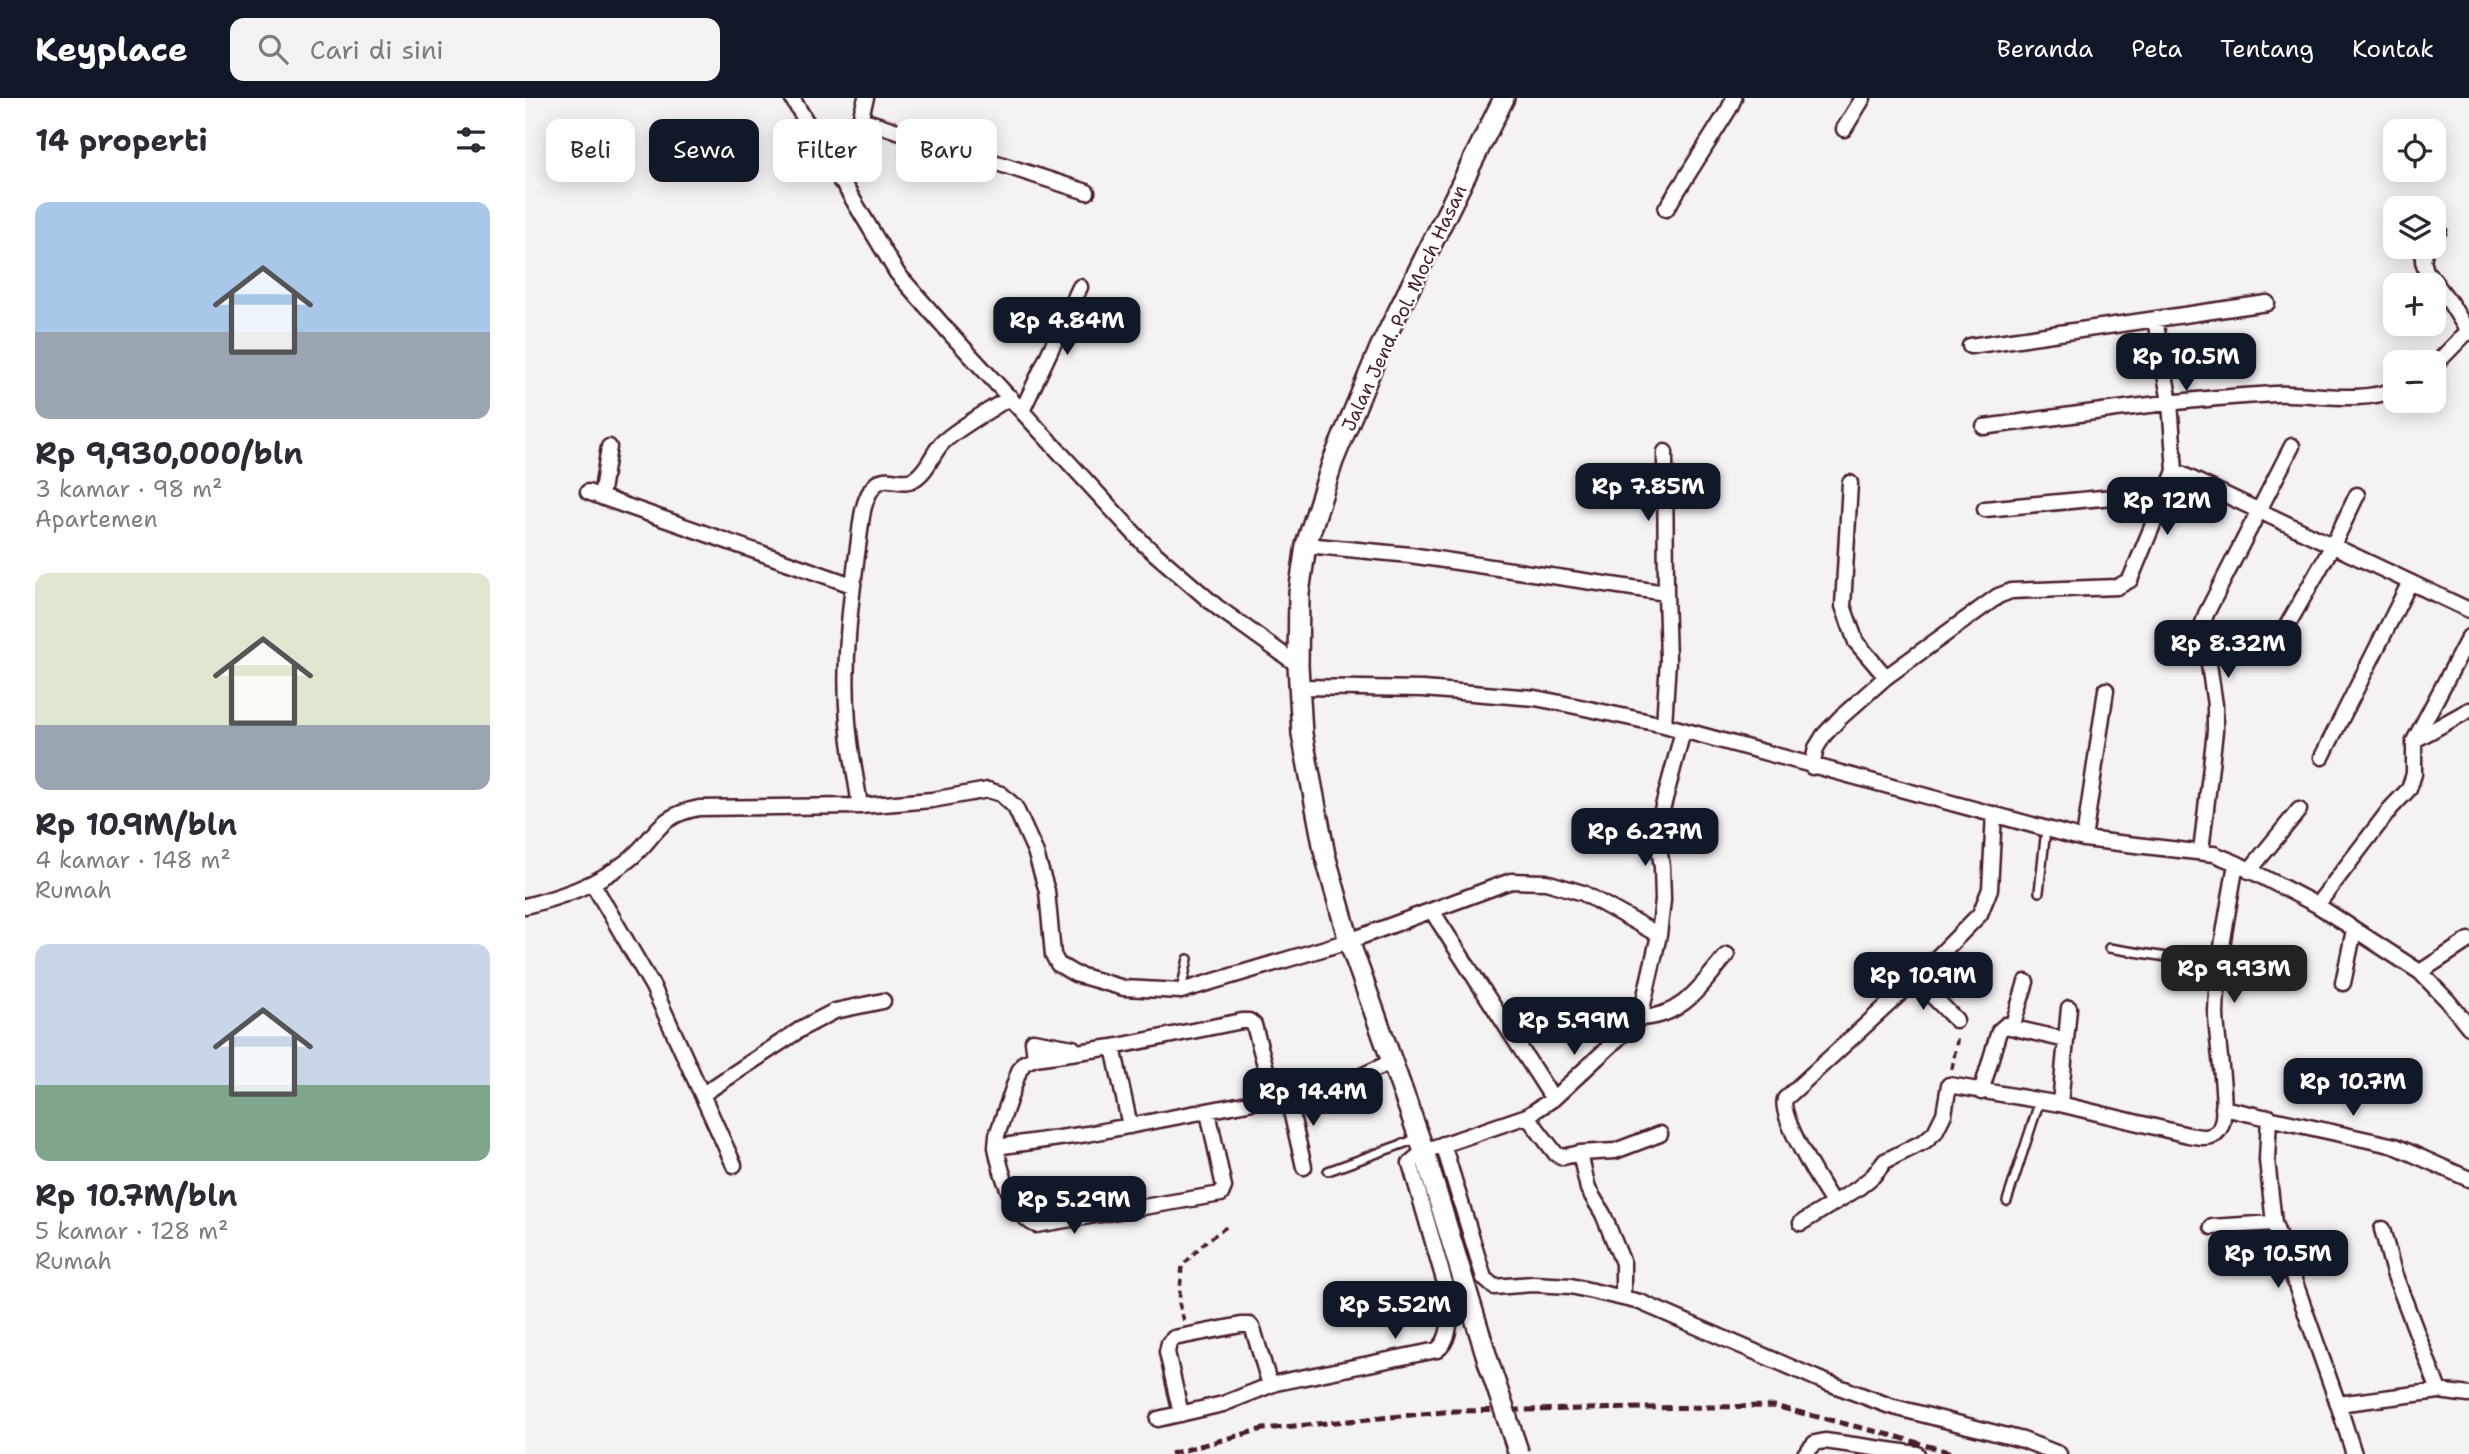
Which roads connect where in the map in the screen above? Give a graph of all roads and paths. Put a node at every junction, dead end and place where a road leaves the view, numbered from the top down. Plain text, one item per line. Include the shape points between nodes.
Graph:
1 (792, 98) edge
2 (866, 98) edge
3 (1504, 98) edge
4 (1734, 98) edge
5 (1863, 98) edge
6 (804, 119) edge
7 (860, 119) edge
8 (882, 126) edge
9 (1844, 129) dead end
10 (842, 182) edge
11 (1087, 192) dead end
12 (1666, 209) dead end
13 (2423, 259) edge
14 (1080, 288) dead end
15 (2266, 303) dead end
16 (2155, 320) junction
17 (2469, 332) edge
18 (1970, 346) dead end
19 (2446, 354) edge
20 (2383, 393) edge
21 (1010, 397) junction
22 (2170, 402) junction
23 (1022, 411) junction
24 (1984, 427) dead end
25 (2292, 446) dead end
26 (609, 447) dead end
27 (1665, 452) dead end
28 (2175, 471) junction
29 (1850, 482) dead end
30 (2166, 492) junction
31 (2357, 495) dead end
32 (1985, 509) dead end
33 (2257, 510) junction
34 (1306, 545) junction
35 (2333, 545) junction
36 (2410, 582) junction
37 (852, 585) junction
38 (1666, 593) junction
39 (2469, 610) edge
40 (2284, 631) dead end
41 (2469, 637) edge
42 (1298, 665) junction
43 (1886, 677) junction
44 (1300, 687) junction
45 (2106, 690) dead end
46 (2469, 710) edge
47 (1664, 725) junction
48 (1683, 731) junction
49 (2414, 741) junction
50 (2322, 757) dead end
51 (1812, 767) junction
52 (860, 806) junction
53 (2299, 810) dead end
54 (1994, 814) junction
55 (2046, 828) junction
56 (2084, 839) junction
57 (2201, 852) junction
58 (2243, 867) junction
59 (593, 884) junction
60 (2039, 892) dead end
61 (2317, 905) junction
62 (525, 906) edge
63 (1433, 911) junction
64 (2354, 930) junction
65 (1659, 935) junction
66 (2469, 940) edge
67 (1349, 941) junction
68 (2109, 948) dead end
69 (1727, 955) dead end
70 (1188, 959) dead end
71 (2218, 965) junction
72 (2420, 972) junction
73 (1916, 979) junction
74 (2026, 982) dead end
75 (2343, 984) dead end
76 (1181, 991) junction
77 (883, 1001) dead end
78 (2069, 1008) dead end
79 (1640, 1017) junction
80 (1956, 1020) joint
81 (2010, 1027) junction
82 (2469, 1027) edge
83 (2066, 1040) junction
84 (1113, 1047) junction
85 (1392, 1061) junction
86 (1949, 1085) junction
87 (1981, 1092) junction
88 (703, 1094) junction
89 (1281, 1098) junction
90 (1553, 1099) junction
91 (2040, 1100) junction
92 (2060, 1104) junction
93 (2223, 1108) junction
94 (1208, 1112) junction
95 (1527, 1116) junction
96 (2269, 1116) junction
97 (1130, 1126) junction
98 (1660, 1134) dead end
99 (1429, 1144) junction
100 (996, 1147) junction
101 (1580, 1153) junction
102 (734, 1165) dead end
103 (1304, 1167) dead end
104 (1328, 1171) dead end
105 (2469, 1179) edge
106 (2007, 1201) dead end
107 (1833, 1203) junction
108 (1801, 1223) dead end
109 (2274, 1223) junction
110 (1228, 1226) dead end
111 (2212, 1227) dead end
112 (2382, 1229) dead end
113 (1623, 1297) junction
114 (1189, 1336) junction
115 (1270, 1385) junction
116 (2439, 1391) junction
117 (2469, 1395) edge
118 (2338, 1404) junction
119 (1181, 1414) junction
120 (1158, 1419) dead end
121 (1519, 1454) edge
122 (1805, 1454) edge
123 (1917, 1454) edge
124 (2059, 1454) edge
125 (2354, 1454) edge

1 - 6 street
2 - 7 street
3 - 34 main road, Jalan Jend. Pol. Moch Hasan via 1380,348 1333,461
4 - 12 street
5 - 9 street
8 - 11 street
10 - 21 street via 897,273
13 - 17 street via 2426,271
14 - 23 street
15 - 16 street
16 - 18 street
16 - 22 street
17 - 19 street
20 - 22 street
21 - 23 street
21 - 37 street via 944,441 913,480 886,478 873,487 863,509
22 - 24 street
22 - 28 street
23 - 42 street via 1145,544 1217,607
25 - 33 street
26 - 37 street via 595,495
27 - 38 street
28 - 30 street
28 - 33 street
29 - 43 street via 1843,606 1856,642
30 - 32 street
30 - 43 street via 2132,577 2125,584 2005,593
31 - 35 street
33 - 35 street
33 - 57 street via 2203,623 2215,731
34 - 38 street via 1410,555
34 - 42 main road, Jalan Jend. Pol. Moch Hasan via 1299,593
35 - 36 street
35 - 40 street
36 - 39 street
36 - 50 street
37 - 52 street via 846,661 848,723
38 - 47 street
41 - 49 street
42 - 44 main road, Jalan Jend. Pol. Moch Hasan
43 - 51 street via 1824,735
44 - 47 street via 1423,689 1535,698
44 - 67 main road, Jalan Jend. Pol. Moch Hasan via 1313,798
45 - 56 street
46 - 49 street
47 - 48 street
48 - 51 street
48 - 65 street via 1657,834 1663,900
49 - 61 street via 2409,789
51 - 54 street
52 - 59 street via 684,811 661,823 635,855
52 - 76 street via 988,790 1001,794 1016,807 1035,851 1047,891 1058,964 1075,975 1124,988
53 - 58 street
54 - 55 street
54 - 73 street via 1987,901 1980,914
55 - 56 street
55 - 60 lane
56 - 57 street
57 - 58 street
58 - 61 street
58 - 71 street
59 - 62 street
59 - 88 street via 653,987
61 - 64 street
63 - 65 street via 1511,881 1546,882 1583,893
63 - 67 street
63 - 90 street
64 - 72 street
64 - 75 street
65 - 79 street
66 - 72 street
67 - 76 street
67 - 85 main road, Jalan Jend. Pol. Moch Hasan
68 - 71 lane
69 - 79 street via 1686,1002 1659,1017
70 - 76 lane
71 - 93 street via 2216,1017
72 - 82 street
73 - 80 street
73 - 107 street via 1785,1099 1783,1105 1801,1149
74 - 81 street
77 - 88 street via 835,1011 804,1027
78 - 83 street
79 - 90 street
80 - 86 path via 1959,1030
81 - 83 street
81 - 87 street via 2005,1025 1999,1031
83 - 92 street
84 - 89 street via 1249,1021
84 - 97 street
84 - 100 street via 1024,1063
85 - 89 street via 1341,1086
85 - 99 main road, Jalan Jend. Pol. Moch Hasan
86 - 87 street
86 - 107 street via 1935,1132 1885,1161 1857,1189
87 - 91 street
88 - 102 street
89 - 94 street
89 - 103 street
90 - 95 street
91 - 92 street
91 - 106 lane
92 - 93 street via 2208,1138 2221,1126
93 - 96 street
94 - 97 street
94 - 100 street via 1224,1187 1221,1194 1036,1225 1024,1216 1005,1183
95 - 99 street
95 - 101 street via 1556,1154
96 - 105 street via 2395,1146
96 - 109 street via 2267,1160
97 - 100 street
98 - 101 street via 1615,1151
99 - 104 lane
99 - 113 street via 1490,1285 1571,1286
99 - 115 street via 1409,1165 1449,1297 1446,1341 1437,1350
99 - 121 main road, Jalan Jend. Pol. Moch Hasan, bridge via 1489,1364
101 - 113 street via 1588,1189 1623,1263
107 - 108 street
109 - 111 street
109 - 118 street
110 - 114 path via 1181,1266 1179,1303
112 - 116 street
113 - 124 street via 1890,1406 2023,1440
114 - 115 street via 1250,1325
114 - 119 street via 1174,1338 1167,1352
115 - 119 street via 1223,1404
116 - 117 street
116 - 118 street
118 - 125 street
119 - 120 street
122 - 123 street via 1815,1443 1825,1441

